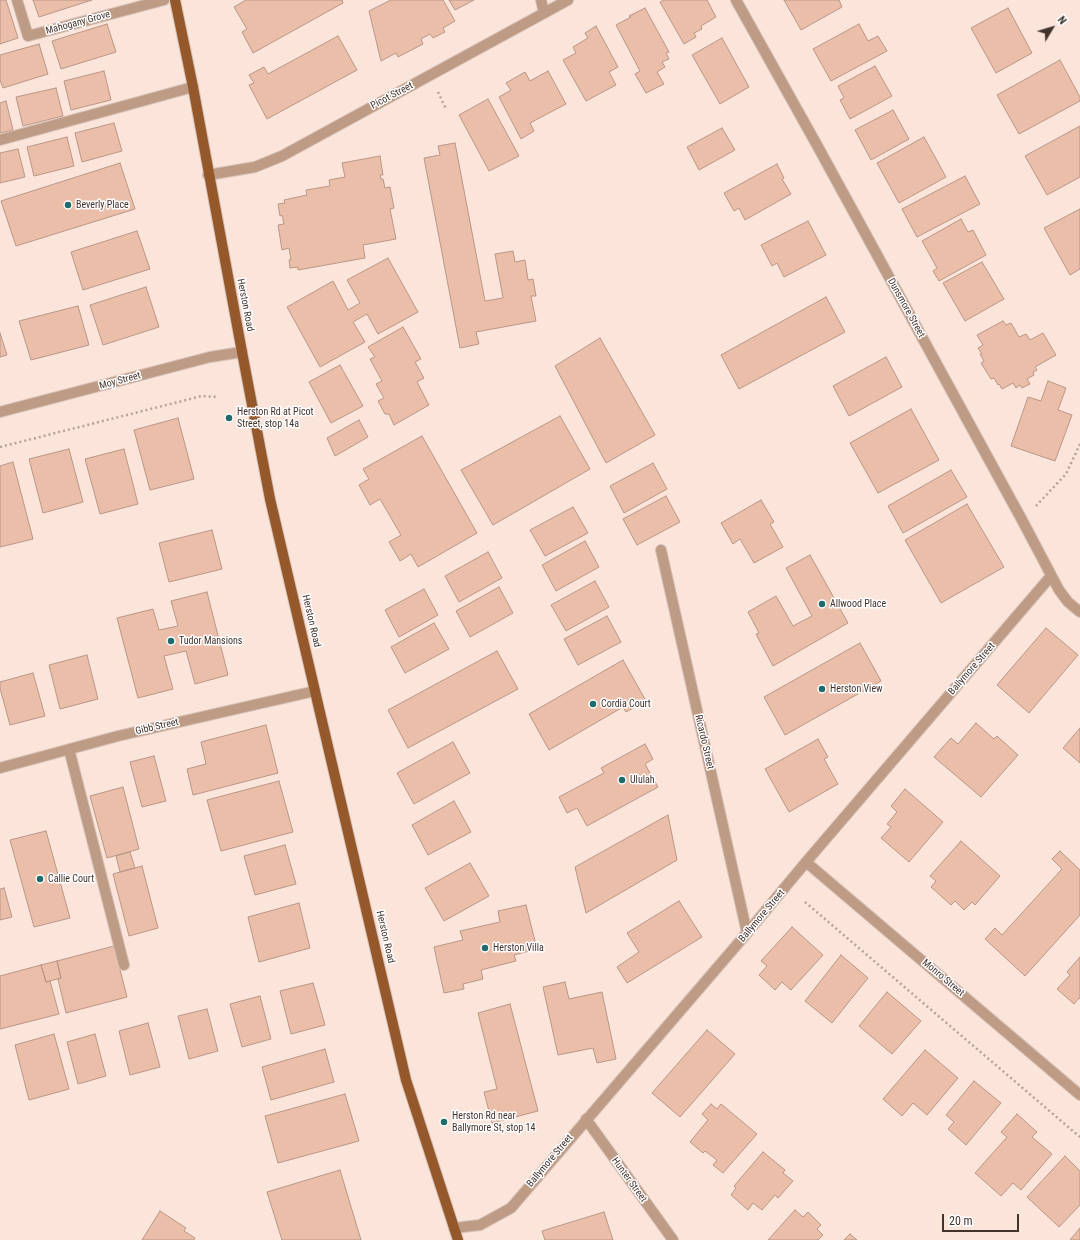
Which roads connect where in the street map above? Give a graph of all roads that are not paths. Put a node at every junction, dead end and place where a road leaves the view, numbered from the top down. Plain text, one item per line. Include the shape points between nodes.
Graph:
1 (17, 0) edge
2 (164, 0) edge
3 (175, 0) edge
4 (541, 0) edge
5 (568, 0) edge
6 (736, 0) edge
7 (544, 13) junction
8 (193, 87) junction
9 (0, 140) edge
10 (208, 175) junction
11 (242, 352) junction
12 (0, 412) edge
13 (661, 550) dead end
14 (1051, 576) junction
15 (1080, 612) edge
16 (315, 691) junction
17 (68, 749) junction
18 (0, 768) edge
19 (806, 862) junction
20 (747, 934) junction
21 (124, 965) dead end
22 (1080, 1095) edge
23 (586, 1119) junction
24 (454, 1228) junction
25 (458, 1240) edge
26 (673, 1240) edge

1 - 2 street, Mahogany Grove via 28,36
3 - 8 main road, Herston Road
4 - 7 street
5 - 7 street, Picot Street
6 - 14 street, Dunsmore Street
7 - 10 street, Picot Street via 282,156 255,167
8 - 9 street
8 - 10 main road, Herston Road
10 - 11 main road, Herston Road
11 - 12 street, Moy Street via 210,357
11 - 16 main road, Herston Road via 270,499
13 - 20 street, Ricardo Street
14 - 15 street, Dunsmore Street via 1058,590
14 - 19 street, Ballymore Street
16 - 17 street, Gibb Street
16 - 24 main road, Herston Road via 406,1080
17 - 18 street, Gibb Street
17 - 21 street
19 - 20 street, Ballymore Street
19 - 22 street, Monro Street
20 - 23 street, Ballymore Street
23 - 24 street, Ballymore Street via 511,1208 480,1225
23 - 26 street, Hunter Street
24 - 25 main road, Herston Road

